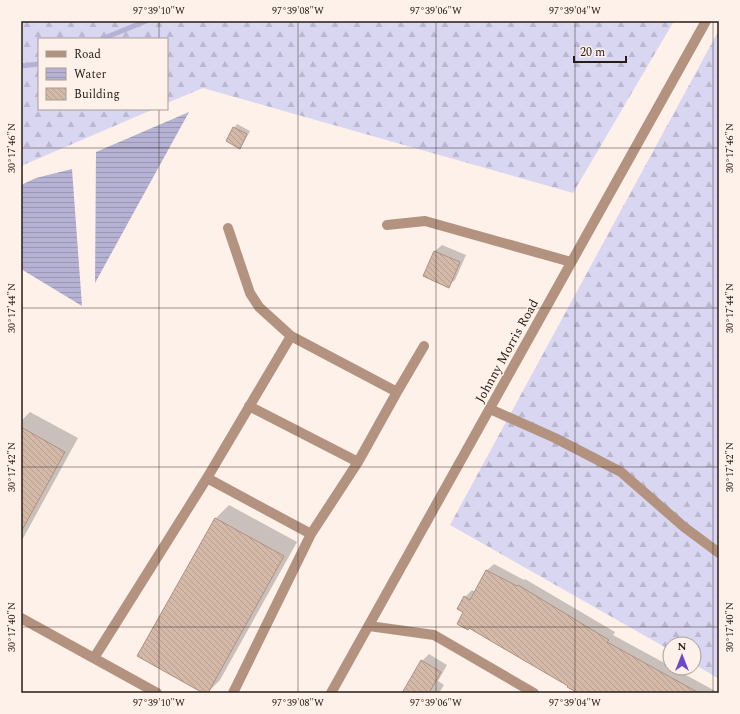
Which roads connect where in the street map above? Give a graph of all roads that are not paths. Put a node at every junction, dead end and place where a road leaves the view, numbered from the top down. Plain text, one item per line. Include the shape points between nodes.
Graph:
1 (706, 21) edge
2 (387, 225) dead end
3 (228, 228) dead end
4 (571, 262) junction
5 (291, 336) junction
6 (424, 346) dead end
7 (397, 392) junction
8 (249, 406) junction
9 (490, 409) junction
10 (358, 462) junction
11 (207, 478) junction
12 (311, 534) junction
13 (719, 553) edge
14 (21, 618) edge
15 (369, 626) junction
16 (94, 658) junction
17 (156, 693) edge
18 (233, 693) edge
19 (331, 693) edge
20 (534, 693) edge

1 - 4 street, Johnny Morris Road
2 - 4 street via 425,221
3 - 5 street via 250,293 259,307
4 - 9 street, Johnny Morris Road
5 - 7 street
5 - 8 street
6 - 7 street
7 - 10 street
8 - 10 street
8 - 11 street
9 - 13 street via 555,438 621,472 684,527
9 - 15 street, Johnny Morris Road
10 - 12 street
11 - 12 street
11 - 16 street
12 - 18 street
14 - 16 street
15 - 19 street, Johnny Morris Road
15 - 20 street via 434,635
16 - 17 street

